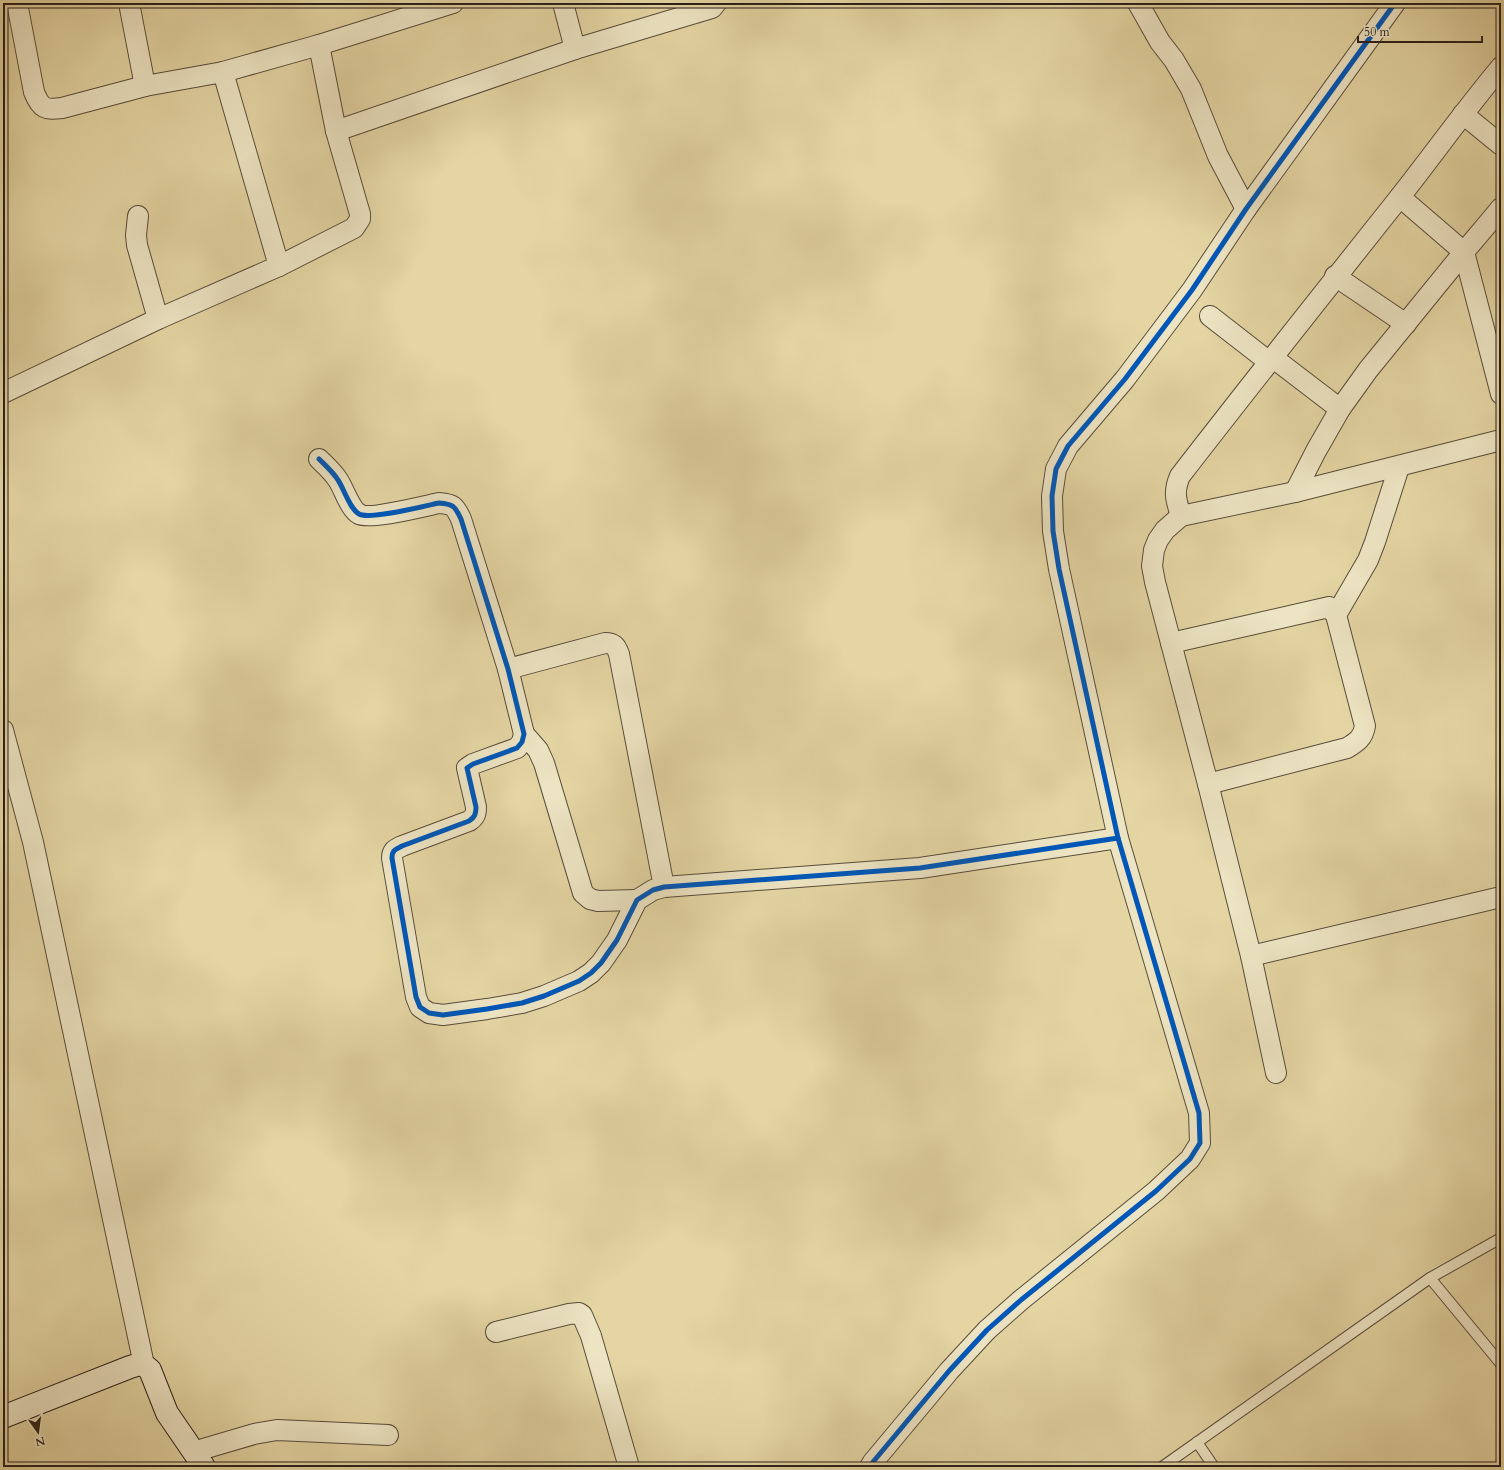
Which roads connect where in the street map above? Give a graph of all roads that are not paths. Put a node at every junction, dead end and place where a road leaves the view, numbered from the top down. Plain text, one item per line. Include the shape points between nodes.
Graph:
1 (17, 3) edge
2 (129, 3) edge
3 (453, 3) edge
4 (563, 3) edge
5 (716, 3) edge
6 (1138, 3) edge
7 (1395, 3) edge
8 (319, 45) junction
9 (575, 49) junction
10 (1501, 67) edge
11 (223, 72) junction
12 (145, 86) junction
13 (1464, 114) junction
14 (336, 131) junction
15 (1501, 145) edge
16 (1400, 197) junction
17 (1501, 208) edge
18 (1246, 209) junction
19 (138, 216) dead end
20 (1464, 252) junction
21 (279, 266) junction
22 (1335, 276) junction
23 (1210, 316) dead end
24 (158, 319) junction
25 (1406, 324) junction
26 (1270, 359) junction
27 (3, 393) edge
28 (1501, 394) edge
29 (1340, 409) junction
30 (1501, 440) edge
31 (319, 459) dead end
32 (1399, 467) junction
33 (1295, 492) junction
34 (1181, 516) junction
35 (1336, 614) junction
36 (1171, 643) junction
37 (508, 669) junction
38 (3, 730) edge
39 (524, 734) junction
40 (1208, 784) junction
41 (1118, 838) junction
42 (664, 887) junction
43 (1501, 897) edge
44 (637, 900) junction
45 (1251, 956) junction
46 (1276, 1073) dead end
47 (1501, 1238) edge
48 (1430, 1278) junction
49 (496, 1332) dead end
50 (1501, 1364) edge
51 (144, 1365) junction
52 (3, 1417) edge
53 (388, 1435) dead end
54 (1197, 1442) junction
55 (198, 1459) edge
56 (629, 1467) edge
57 (870, 1467) edge
58 (1162, 1467) edge
59 (1214, 1467) edge

1 - 12 street via 34,92 43,108 62,108
2 - 12 street
3 - 8 street
4 - 9 street
5 - 9 street via 712,8
6 - 18 street via 1191,88 1218,156
7 - 18 street
8 - 11 street
8 - 14 street
9 - 14 street
10 - 13 street
11 - 12 street
11 - 21 street
13 - 15 street
13 - 16 street
14 - 21 street via 360,219 354,228
16 - 20 street
16 - 22 street
17 - 20 street
18 - 41 street via 1192,290 1125,379 1068,446 1056,469 1052,496 1053,531 1059,569
19 - 24 street via 137,245
20 - 25 street
20 - 28 street
21 - 24 street
22 - 25 street
22 - 26 street
23 - 26 street
24 - 27 street
25 - 29 street
26 - 29 street
26 - 34 street via 1180,476 1175,487 1175,495
29 - 33 street
30 - 32 street
31 - 37 street via 336,477 358,514 377,516 439,503 448,503 455,508 461,519
32 - 33 street
32 - 35 street via 1368,560
33 - 34 street
34 - 36 street via 1158,540 1152,566
35 - 36 street via 1327,607
35 - 40 street via 1365,726 1361,738 1347,748
36 - 40 street
37 - 39 street
37 - 42 street via 605,643 616,646
38 - 51 street via 33,842
39 - 44 street via 538,750 544,763 583,893 598,901
39 - 44 street via 517,748 467,768 476,807 474,818 402,846 392,854 416,997 420,1007 429,1013 443,1015 487,1009 522,1003 579,981 601,963 618,940
40 - 45 street
41 - 42 street via 920,868
41 - 57 street via 1199,1113 1200,1143 1190,1159 1156,1191 987,1330 949,1371
42 - 44 street via 653,890
43 - 45 street
45 - 46 street
47 - 48 lane
48 - 50 lane
48 - 54 lane
49 - 56 street via 569,1314 579,1313 582,1316 591,1336
51 - 52 street via 130,1366
51 - 55 street via 153,1376 167,1412
53 - 55 street via 277,1430 254,1434
54 - 58 lane
54 - 59 lane

